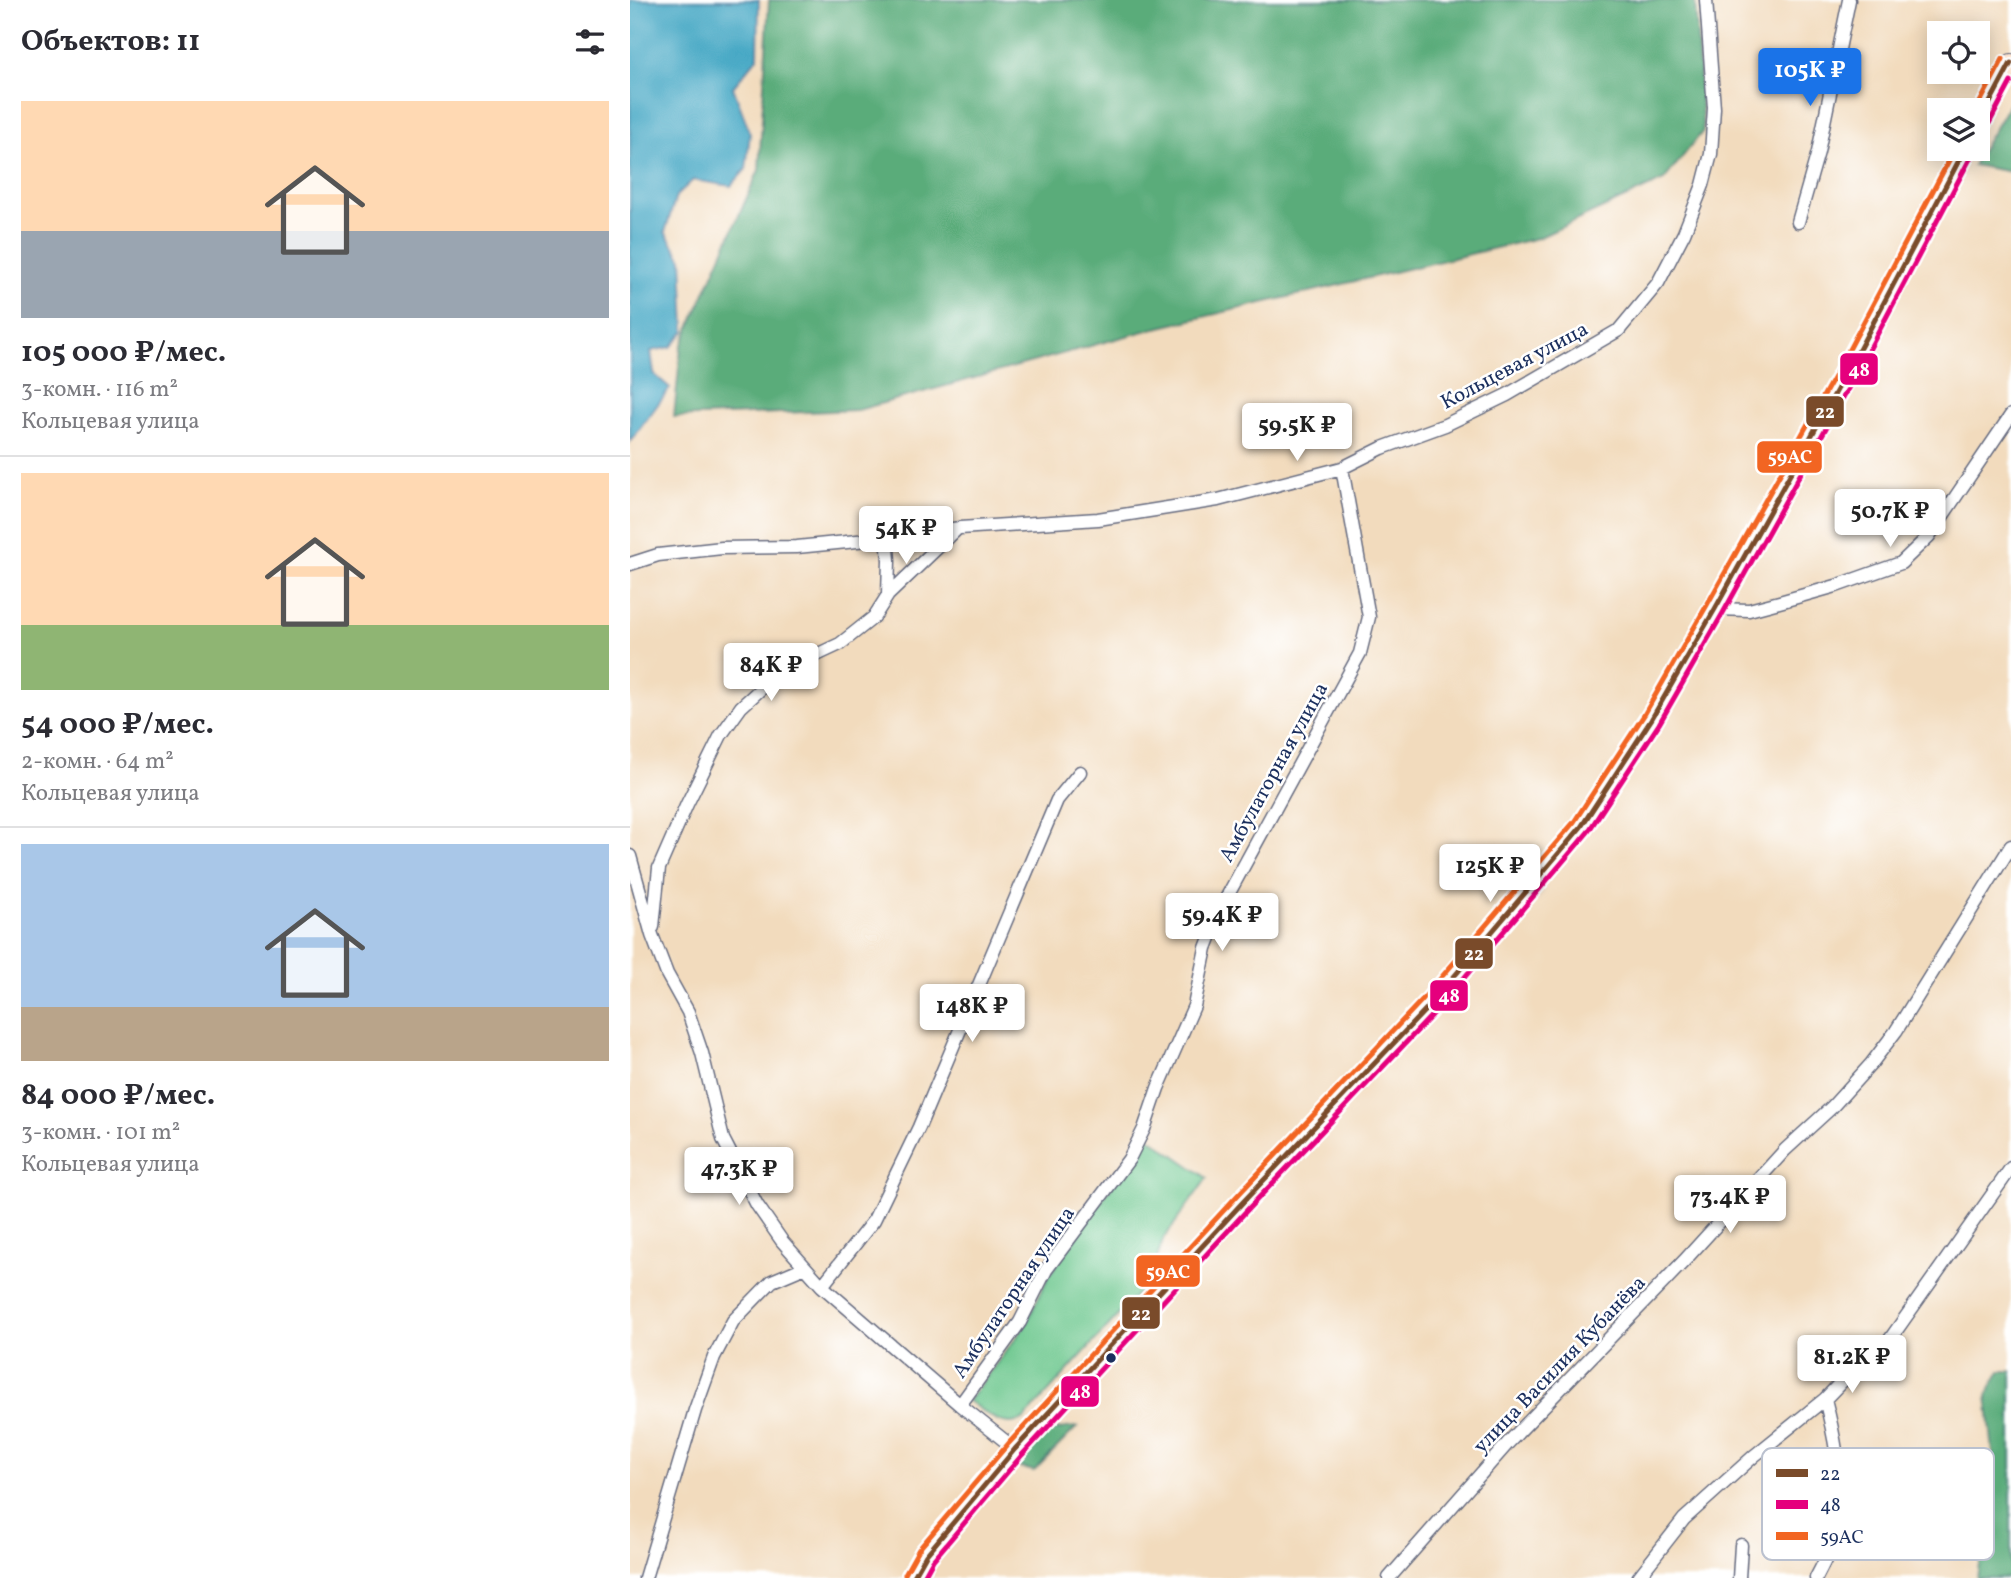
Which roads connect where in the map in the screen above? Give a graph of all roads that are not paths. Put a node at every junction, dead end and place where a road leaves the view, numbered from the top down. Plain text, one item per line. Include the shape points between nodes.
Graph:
1 (1706, 0) edge
2 (1849, 0) edge
3 (2011, 63) edge
4 (1990, 102) edge
5 (1959, 161) edge
6 (1798, 222) dead end
7 (2011, 415) edge
8 (1342, 468) junction
9 (960, 528) junction
10 (887, 538) junction
11 (630, 564) edge
12 (888, 595) junction
13 (1715, 609) junction
14 (1080, 772) dead end
15 (2011, 846) edge
16 (630, 856) edge
17 (652, 935) junction
18 (2011, 1168) edge
19 (805, 1267) junction
20 (822, 1286) junction
21 (1825, 1399) junction
22 (960, 1405) junction
23 (1764, 1448) edge
24 (1835, 1448) edge
25 (1016, 1449) junction
26 (1762, 1450) edge
27 (1741, 1545) dead end
28 (1825, 1560) edge
29 (645, 1578) edge
30 (913, 1578) edge
31 (1389, 1578) edge
32 (1637, 1578) edge
33 (1739, 1578) edge
34 (1816, 1578) edge

1 - 8 street, Кольцевая улица via 1714,108 1711,154 1684,233 1658,284 1619,330 1507,395
2 - 6 street via 1818,152
3 - 4 main road
5 - 13 main road
7 - 13 street via 1929,536 1901,563 1749,610
8 - 9 street, Кольцевая улица via 1218,499 1098,519
8 - 22 street, Амбулаторная улица via 1370,617 1360,653 1223,904 1206,948 1194,1006 1129,1159 1045,1270 1020,1322
9 - 10 street, Кольцевая улица
9 - 12 street
10 - 11 street, Кольцевая улица via 797,547 722,548 658,555
10 - 12 street
12 - 17 street via 874,617 840,644 778,673 741,707 721,735 659,868
13 - 25 main road via 1651,720 1581,827 1429,1006
14 - 20 street via 1057,800 919,1127 874,1220
15 - 31 street, улица Василия Кубанёва via 1871,1064 1508,1443
16 - 17 street
17 - 19 street via 688,1012 723,1139 757,1205
18 - 21 street via 1881,1352 1850,1373
19 - 20 street
19 - 29 street via 772,1281 733,1321 720,1345 695,1409
20 - 22 street
21 - 23 street
21 - 24 street
22 - 25 street
25 - 30 main road via 926,1555
26 - 32 street via 1684,1518
27 - 33 street
28 - 34 street

